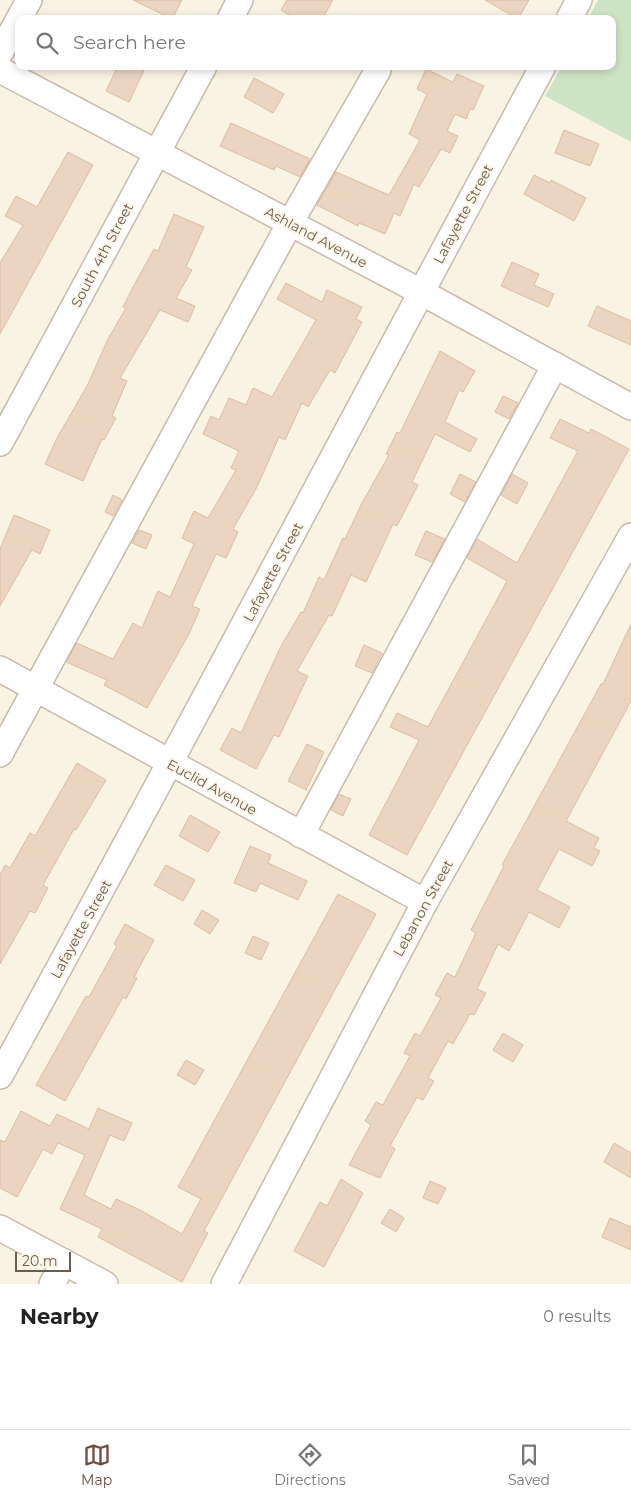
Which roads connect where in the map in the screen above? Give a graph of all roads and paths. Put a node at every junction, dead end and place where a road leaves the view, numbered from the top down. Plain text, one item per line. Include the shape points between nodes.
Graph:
1 (29, 0) edge
2 (240, 0) edge
3 (579, 0) edge
4 (21, 15) edge
5 (232, 15) edge
6 (571, 15) edge
7 (15, 26) edge
8 (0, 53) edge
9 (0, 70) edge
10 (202, 70) edge
11 (378, 70) dead end
12 (541, 70) edge
13 (158, 153) junction
14 (290, 223) junction
15 (421, 292) junction
16 (554, 365) junction
17 (631, 407) edge
18 (0, 443) edge
19 (631, 536) edge
20 (0, 670) edge
21 (35, 689) junction
22 (0, 754) edge
23 (171, 764) junction
24 (301, 835) junction
25 (425, 902) junction
26 (0, 1076) edge
27 (0, 1228) edge
28 (64, 1262) junction
29 (52, 1284) edge
30 (105, 1284) edge
31 (224, 1284) edge

1 - 4 street
2 - 5 street
3 - 6 street
7 - 8 street
9 - 13 street, Ashland Avenue
10 - 13 street, South 4th Street
11 - 14 street
12 - 15 street, Lafayette Street
13 - 14 street, Ashland Avenue
13 - 18 street, South 4th Street
14 - 15 street, Ashland Avenue
14 - 21 street
15 - 16 street, Ashland Avenue
15 - 23 street, Lafayette Street
16 - 17 street, Ashland Avenue
16 - 24 street
19 - 25 street, Lebanon Street
20 - 21 street, Euclid Avenue
21 - 22 street
21 - 23 street, Euclid Avenue
23 - 24 street, Euclid Avenue
23 - 26 street, Lafayette Street
24 - 25 street, Euclid Avenue
25 - 31 street, Lebanon Street
27 - 28 street
28 - 29 street
28 - 30 street

